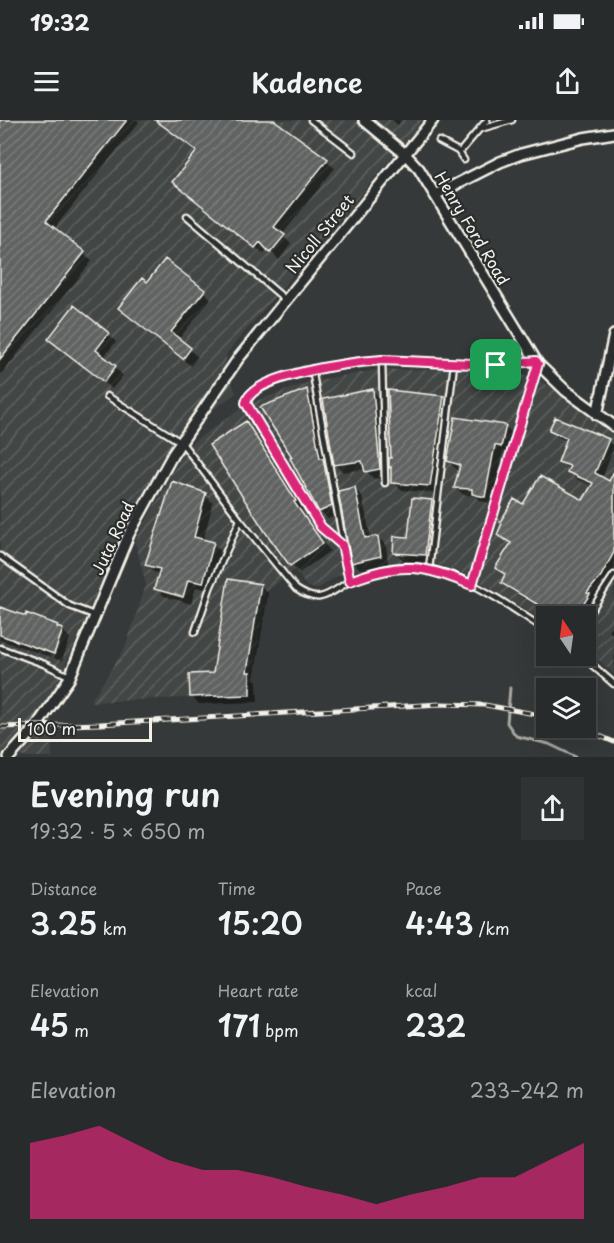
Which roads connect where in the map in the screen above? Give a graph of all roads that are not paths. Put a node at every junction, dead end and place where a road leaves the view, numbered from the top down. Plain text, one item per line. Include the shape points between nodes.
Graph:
1 (310, 120) edge
2 (364, 120) edge
3 (433, 120) edge
4 (487, 120) edge
5 (512, 120) edge
6 (479, 130) junction
7 (614, 133) edge
8 (439, 141) dead end
9 (460, 152) junction
10 (354, 153) dead end
11 (405, 154) junction
12 (464, 160) dead end
13 (435, 195) junction
14 (187, 216) dead end
15 (286, 300) junction
16 (614, 335) edge
17 (382, 360) junction
18 (537, 363) junction
19 (454, 364) junction
20 (231, 369) joint
21 (312, 369) junction
22 (107, 396) dead end
23 (597, 415) junction
24 (614, 426) edge
25 (182, 443) junction
26 (385, 483) dead end
27 (240, 520) junction
28 (342, 545) junction
29 (0, 556) edge
30 (429, 569) junction
31 (614, 575) edge
32 (350, 581) junction
33 (472, 585) junction
34 (594, 606) edge
35 (94, 615) junction
36 (536, 624) edge
37 (195, 632) dead end
38 (0, 648) edge
39 (593, 666) edge
40 (69, 676) junction
41 (614, 684) edge
42 (9, 757) edge

1 - 10 lane
2 - 11 street, Henry Ford Road
3 - 11 street, Nicoll Street
4 - 6 lane
5 - 6 lane
6 - 9 lane
7 - 13 street via 521,154
8 - 9 lane
9 - 12 lane
11 - 13 street, Henry Ford Road
11 - 15 street, Nicoll Street
13 - 18 street, Henry Ford Road
14 - 15 lane
15 - 20 street, Nicoll Street
16 - 23 street
17 - 19 lane
17 - 21 lane
17 - 26 lane
18 - 19 lane
18 - 23 street
18 - 33 lane
19 - 30 lane
20 - 25 street, Juta Road
21 - 28 lane
21 - 28 lane via 268,383 246,400 321,527
22 - 25 lane
23 - 24 street
25 - 27 lane
25 - 35 street, Juta Road via 129,534
27 - 32 lane via 296,589 306,595 328,595
27 - 37 lane
28 - 32 lane
29 - 35 lane via 70,606
30 - 32 lane via 391,568
30 - 33 lane
31 - 34 lane
33 - 36 lane
35 - 40 street, Juta Road
38 - 40 lane
39 - 41 lane
40 - 42 street, Juta Road via 36,727

